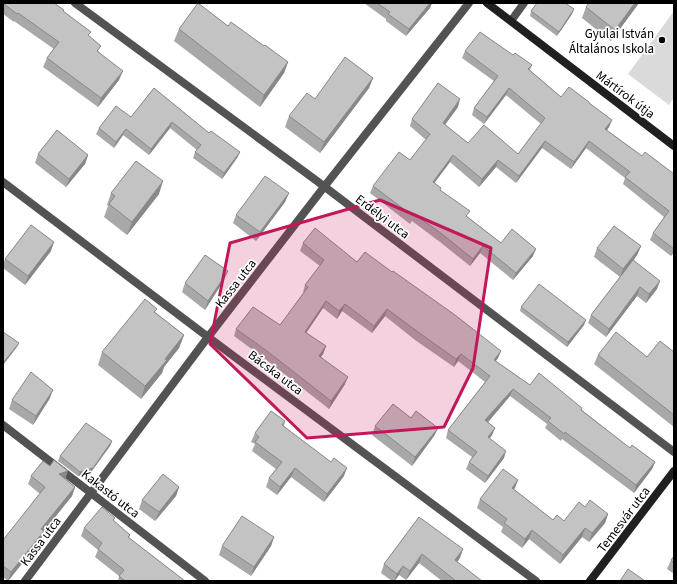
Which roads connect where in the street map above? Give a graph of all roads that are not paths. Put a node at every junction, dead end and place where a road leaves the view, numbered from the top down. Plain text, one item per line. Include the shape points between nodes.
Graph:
1 (75, 3) edge
2 (469, 3) edge
3 (487, 3) edge
4 (524, 3) edge
5 (511, 21) junction
6 (674, 146) edge
7 (3, 182) edge
8 (324, 187) junction
9 (208, 337) junction
10 (3, 425) edge
11 (674, 452) edge
12 (674, 471) edge
13 (92, 493) junction
14 (24, 581) edge
15 (205, 581) edge
16 (536, 581) edge
17 (590, 581) edge

1 - 8 street, Erdélyi utca
2 - 8 street, Kassa utca
3 - 5 street, Mártírok útja
4 - 5 street
5 - 6 street, Mártírok útja
7 - 9 street, Bácska utca
8 - 9 street, Kassa utca
8 - 11 street, Erdélyi utca
9 - 13 street, Kassa utca
9 - 16 street, Bácska utca
10 - 13 street, Kakastó utca
12 - 17 street, Temesvár utca
13 - 14 street, Kassa utca
13 - 15 street, Kakastó utca

